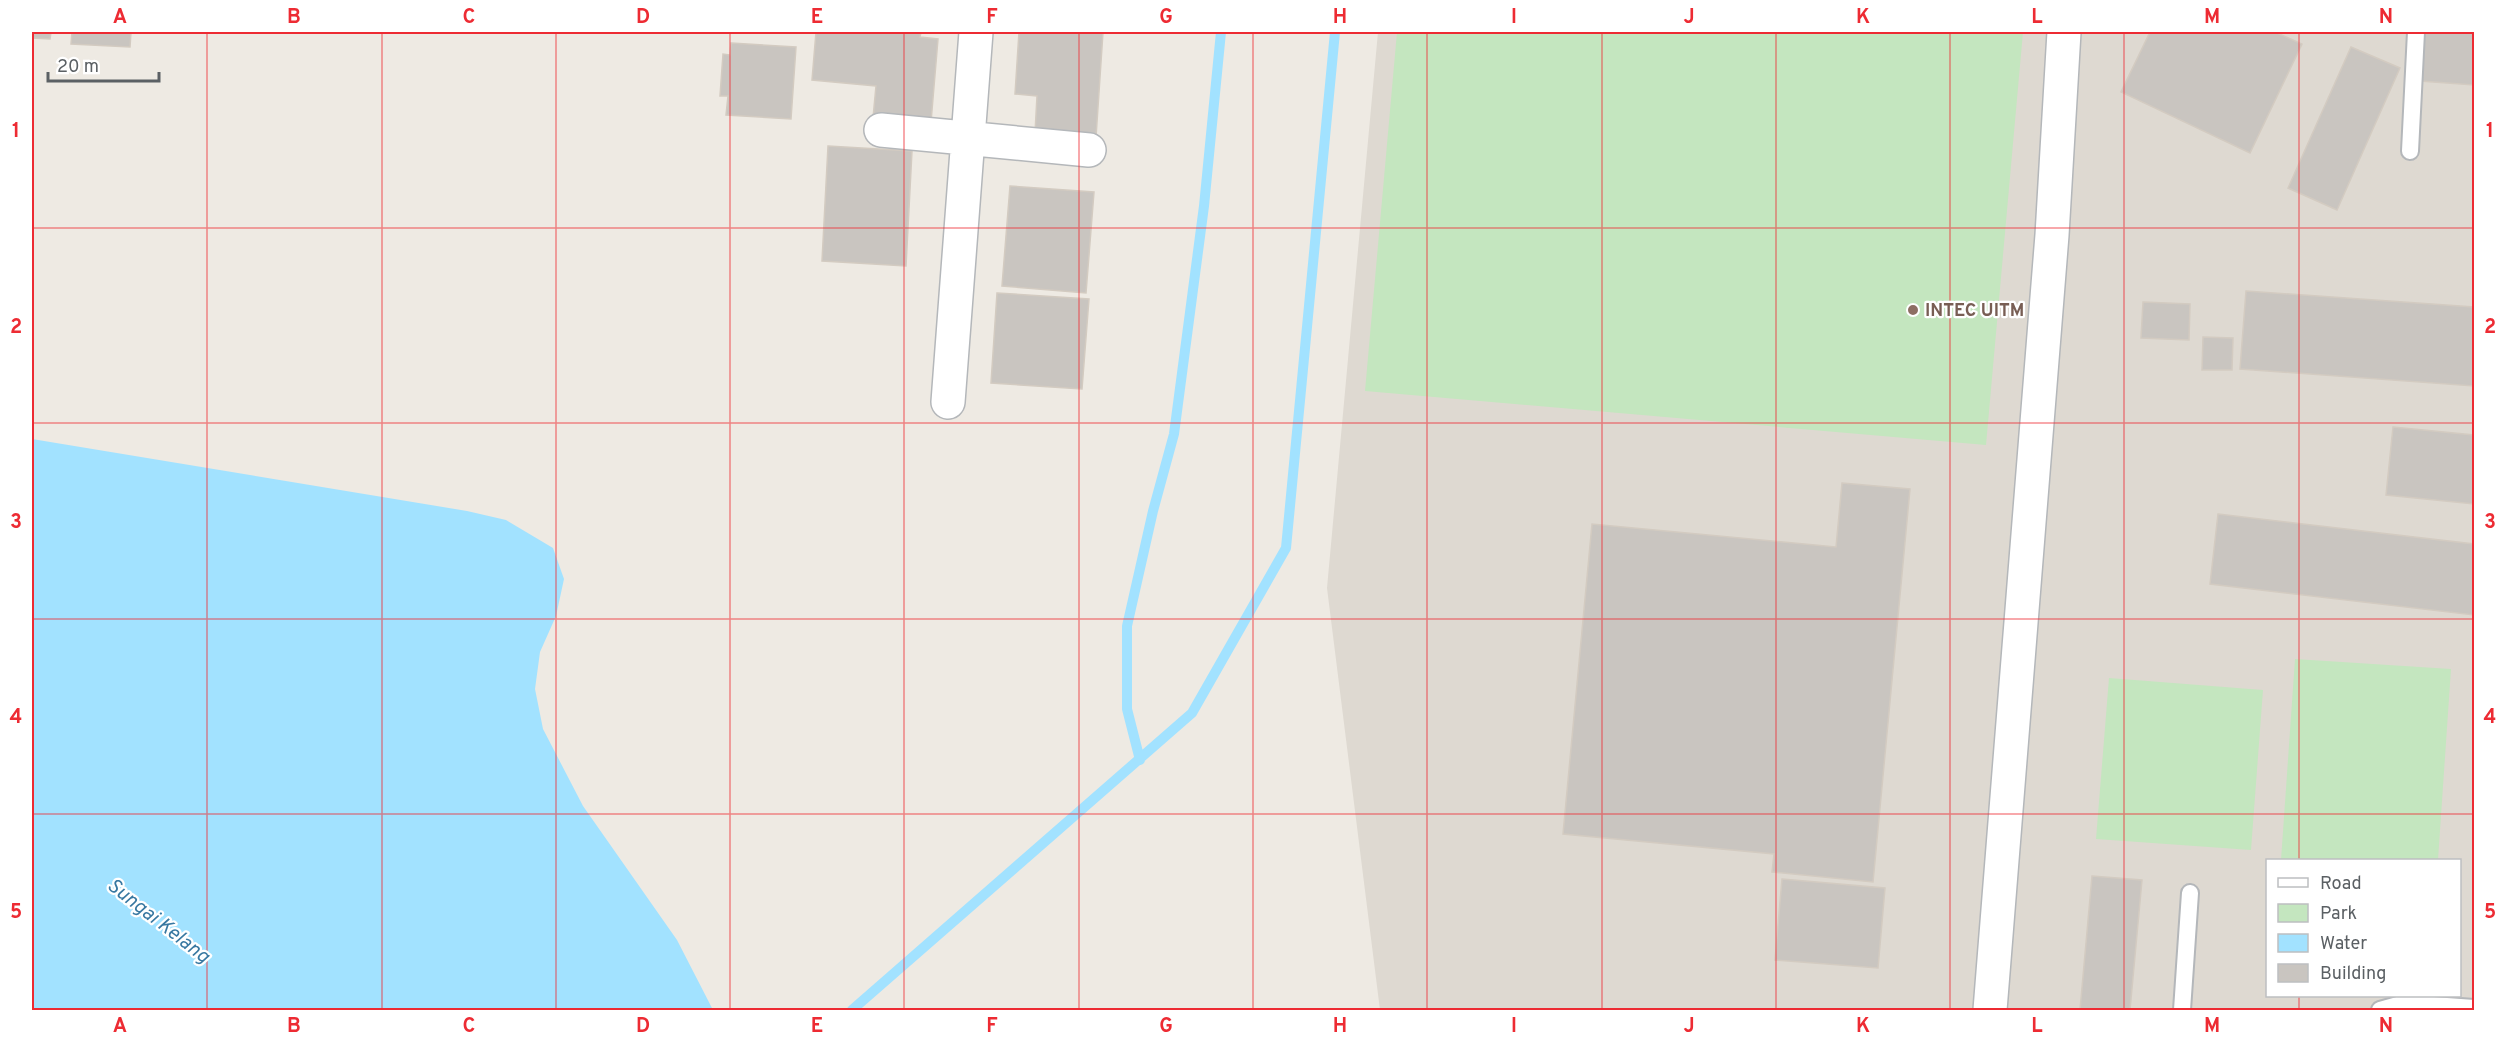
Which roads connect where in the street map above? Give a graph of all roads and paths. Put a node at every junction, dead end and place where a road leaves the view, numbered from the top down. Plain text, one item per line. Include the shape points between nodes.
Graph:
1 (976, 32) edge
2 (2064, 32) edge
3 (2416, 32) edge
4 (881, 130) dead end
5 (969, 139) junction
6 (1089, 150) dead end
7 (2410, 152) dead end
8 (948, 402) dead end
9 (2190, 893) dead end
10 (2475, 1008) edge
11 (1990, 1011) edge
12 (2182, 1011) edge
13 (2380, 1011) edge

1 - 5 street
2 - 11 street via 2052,235
3 - 7 lane
4 - 5 street
5 - 6 street
5 - 8 street
9 - 12 lane
10 - 13 lane via 2405,1003

